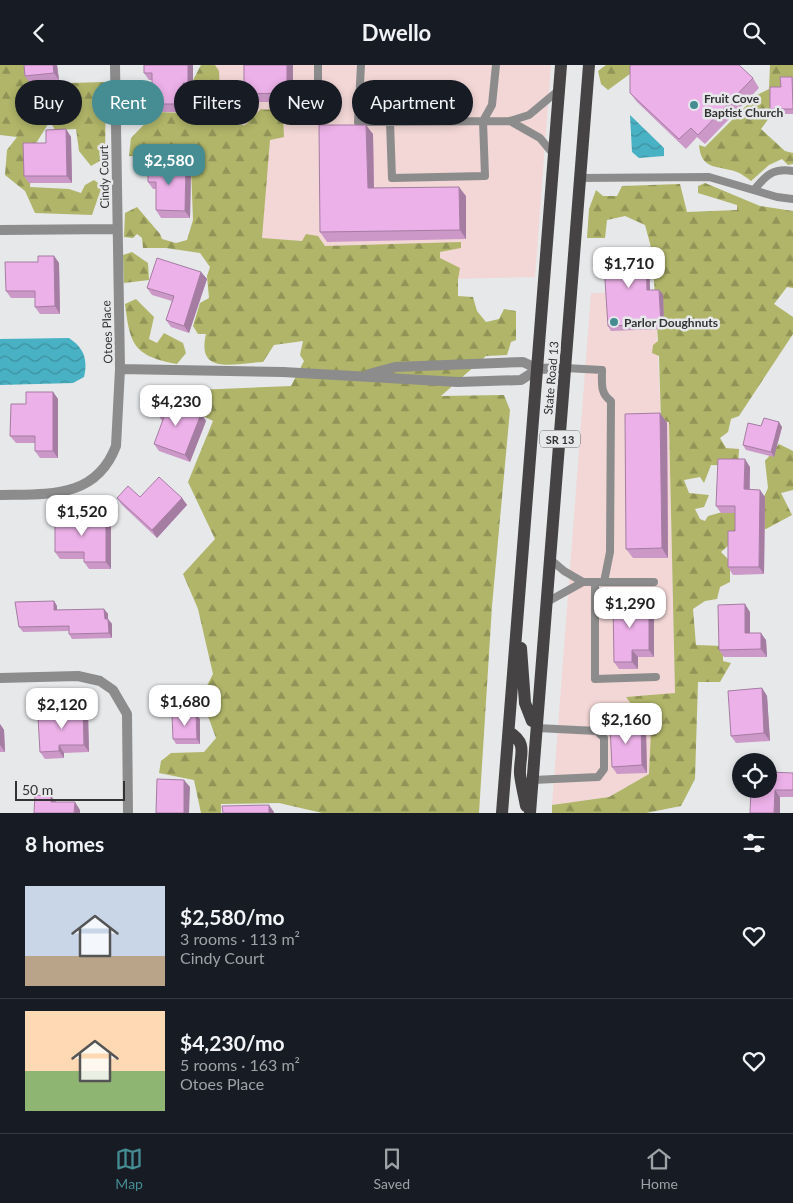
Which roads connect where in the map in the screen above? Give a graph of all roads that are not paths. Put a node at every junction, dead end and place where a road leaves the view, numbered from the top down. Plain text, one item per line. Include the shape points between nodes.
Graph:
1 (115, 65) edge
2 (318, 65) edge
3 (362, 65) edge
4 (496, 65) edge
5 (561, 65) edge
6 (589, 65) edge
7 (318, 80) edge
8 (361, 80) edge
9 (559, 90) junction
10 (473, 121) edge
11 (484, 121) junction
12 (510, 121) junction
13 (390, 125) edge
14 (554, 155) junction
15 (793, 171) edge
16 (580, 178) junction
17 (754, 190) junction
18 (793, 199) edge
19 (0, 229) edge
20 (117, 229) junction
21 (120, 369) junction
22 (538, 369) junction
23 (565, 369) junction
24 (363, 376) junction
25 (0, 495) edge
26 (550, 559) junction
27 (583, 582) junction
28 (595, 582) junction
29 (604, 582) junction
30 (654, 582) dead end
31 (547, 602) junction
32 (518, 613) junction
33 (656, 677) dead end
34 (0, 679) edge
35 (537, 725) junction
36 (508, 732) junction
37 (533, 780) junction
38 (128, 813) edge
39 (502, 813) edge
40 (529, 813) edge

1 - 20 street, Cindy Court
2 - 7 lane
3 - 8 lane
4 - 11 lane via 492,105
5 - 9 main road, State Road 13 / SR 13
6 - 16 main road, State Road 13 / SR 13
9 - 12 lane via 529,115
9 - 14 main road, State Road 13 / SR 13
10 - 11 lane
11 - 12 lane
11 - 13 lane via 485,176 392,178
12 - 14 lane via 540,138
14 - 22 main road, State Road 13 / SR 13
15 - 17 lane via 776,170 766,174
16 - 17 lane via 710,177
16 - 23 main road, State Road 13 / SR 13
17 - 18 lane
19 - 20 street
20 - 21 street, Otoes Place
21 - 24 street, Otoes Place
21 - 25 street via 116,446 98,475 77,488 61,493
22 - 23 street, Otoes Place
22 - 24 street, Otoes Place via 522,362 395,367
22 - 24 street, Otoes Place via 522,380 448,382
22 - 32 main road, State Road 13 / SR 13
23 - 26 main road, State Road 13 / SR 13
23 - 29 lane via 602,371 602,392 611,401 610,552
26 - 27 lane
26 - 31 main road, State Road 13 / SR 13
27 - 28 lane
27 - 31 lane
28 - 29 lane
28 - 33 lane via 595,679
29 - 30 lane
31 - 35 main road, State Road 13 / SR 13
32 - 35 main road via 525,703
32 - 36 main road, State Road 13 / SR 13
34 - 38 street via 78,676 100,681 118,696 127,714
35 - 37 main road, State Road 13 / SR 13
35 - 37 lane via 597,731 604,737 604,769 598,777
36 - 39 main road, State Road 13 / SR 13
36 - 40 main road via 522,744 520,773
37 - 40 main road, State Road 13 / SR 13

